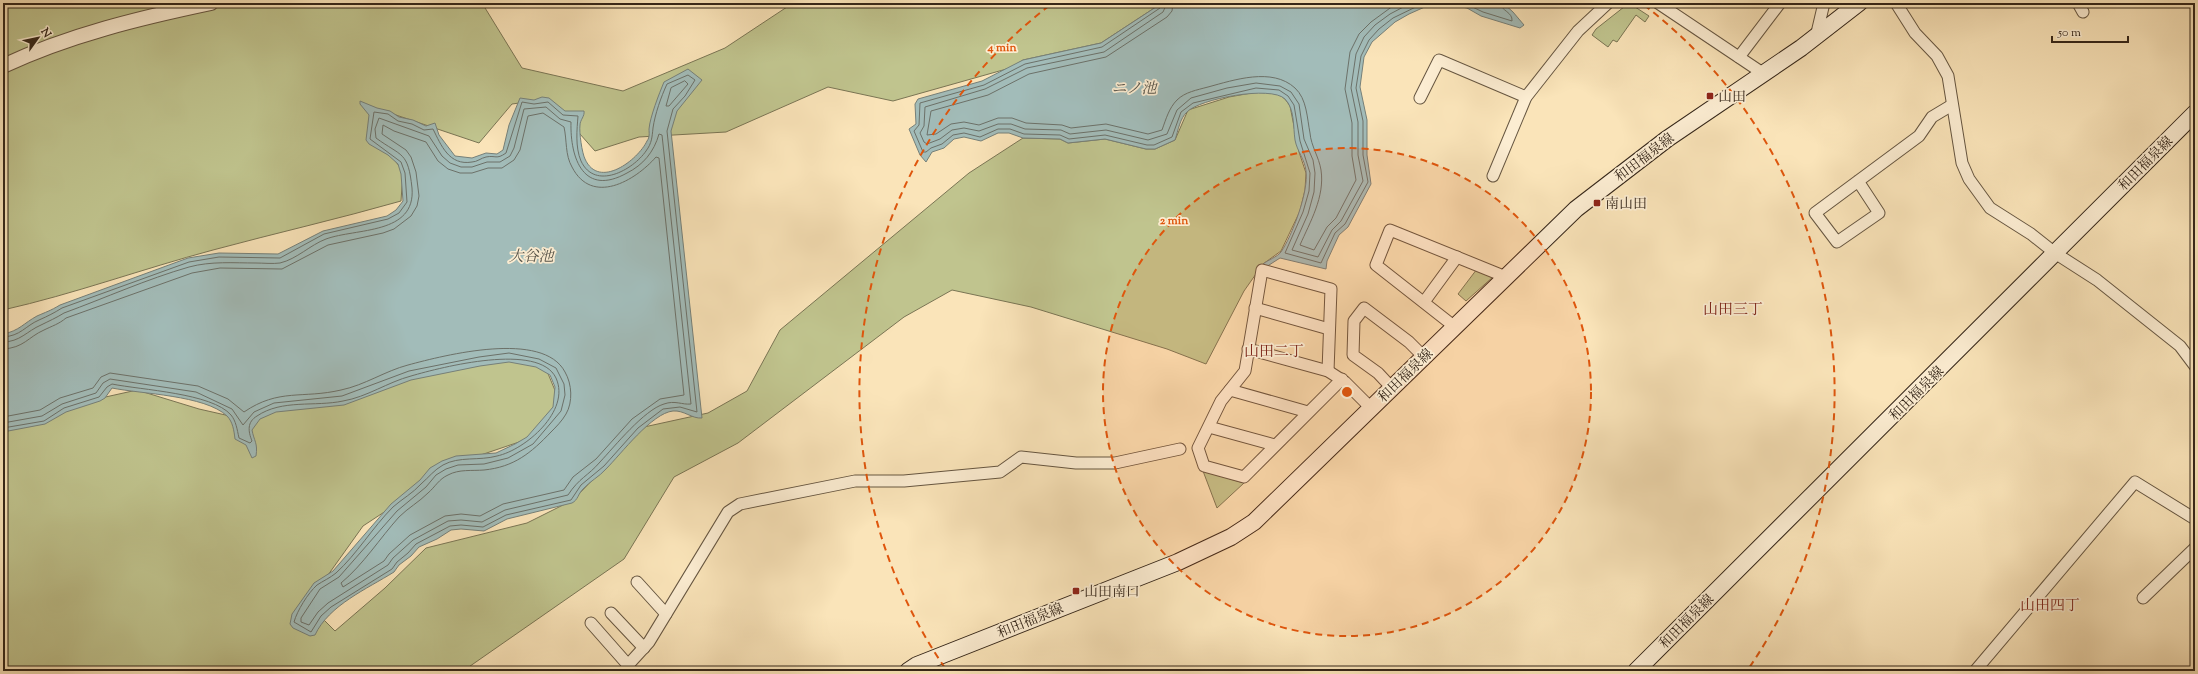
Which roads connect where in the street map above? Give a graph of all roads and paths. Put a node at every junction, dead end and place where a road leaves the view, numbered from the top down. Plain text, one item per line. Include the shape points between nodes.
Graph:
1 (211, 3) edge
2 (1608, 3) edge
3 (1658, 3) edge
4 (1780, 3) edge
5 (1824, 3) edge
6 (1860, 3) edge
7 (1896, 3) edge
8 (1816, 37) junction
9 (1739, 57) junction
10 (3, 66) edge
11 (1764, 74) junction
12 (1526, 97) junction
13 (1420, 98) dead end
14 (1952, 105) junction
15 (2195, 113) edge
16 (1493, 176) dead end
17 (1858, 181) junction
18 (2055, 253) junction
19 (1457, 257) junction
20 (1506, 277) junction
21 (1424, 302) junction
22 (1255, 308) junction
23 (1455, 326) junction
24 (1329, 329) junction
25 (1248, 349) junction
26 (1424, 357) junction
27 (2195, 366) edge
28 (1328, 372) junction
29 (1342, 380) junction
30 (1392, 388) junction
31 (1230, 390) junction
32 (1371, 408) junction
33 (1308, 412) junction
34 (1209, 427) junction
35 (1275, 445) junction
36 (1180, 450) dead end
37 (2195, 519) edge
38 (2195, 548) edge
39 (637, 582) dead end
40 (2142, 598) dead end
41 (611, 614) dead end
42 (666, 614) junction
43 (591, 623) dead end
44 (644, 648) junction
45 (627, 668) edge
46 (908, 671) edge
47 (1636, 671) edge
48 (1975, 671) edge

1 - 10 street via 77,36
2 - 12 street via 1578,31
3 - 9 street
4 - 9 street
5 - 8 street
6 - 8 main road, 和田福泉線
7 - 14 street via 1915,33 1937,56 1948,76
8 - 11 main road, 和田福泉線
9 - 11 street
11 - 20 main road, 和田福泉線 via 1667,139 1580,206
12 - 13 street via 1439,60
12 - 16 street
14 - 17 street via 1932,117 1919,136
14 - 18 street via 1962,163 1969,179 1990,208
15 - 18 main road, 和田福泉線
17 - 17 street via 1879,213 1837,242 1815,213
18 - 27 street via 2097,280 2180,346
18 - 47 main road, 和田福泉線
19 - 20 street
19 - 21 street
19 - 21 street via 1390,230 1376,266
20 - 23 main road, 和田福泉線
21 - 23 street
22 - 24 street
22 - 24 street via 1262,270 1331,289
22 - 25 street
23 - 26 main road, 和田福泉線
24 - 28 street
25 - 28 street
25 - 31 street via 1245,371
26 - 30 main road, 和田福泉線
26 - 30 street via 1409,342 1364,308 1354,321 1353,355 1378,373
28 - 29 street
29 - 32 street
29 - 33 street
30 - 32 main road, 和田福泉線
31 - 33 street
31 - 34 street
32 - 46 main road, 和田福泉線 via 1275,503 1254,522 1231,537 1178,562 917,665
33 - 35 street
34 - 35 street
34 - 35 street via 1198,448 1204,466 1244,477
36 - 42 street via 1115,463 1076,463 1021,456 1000,472 904,481 855,481 740,504 728,512
37 - 48 street via 2135,482
38 - 40 street
39 - 42 street
41 - 44 street
42 - 44 street
43 - 45 street
44 - 45 street

